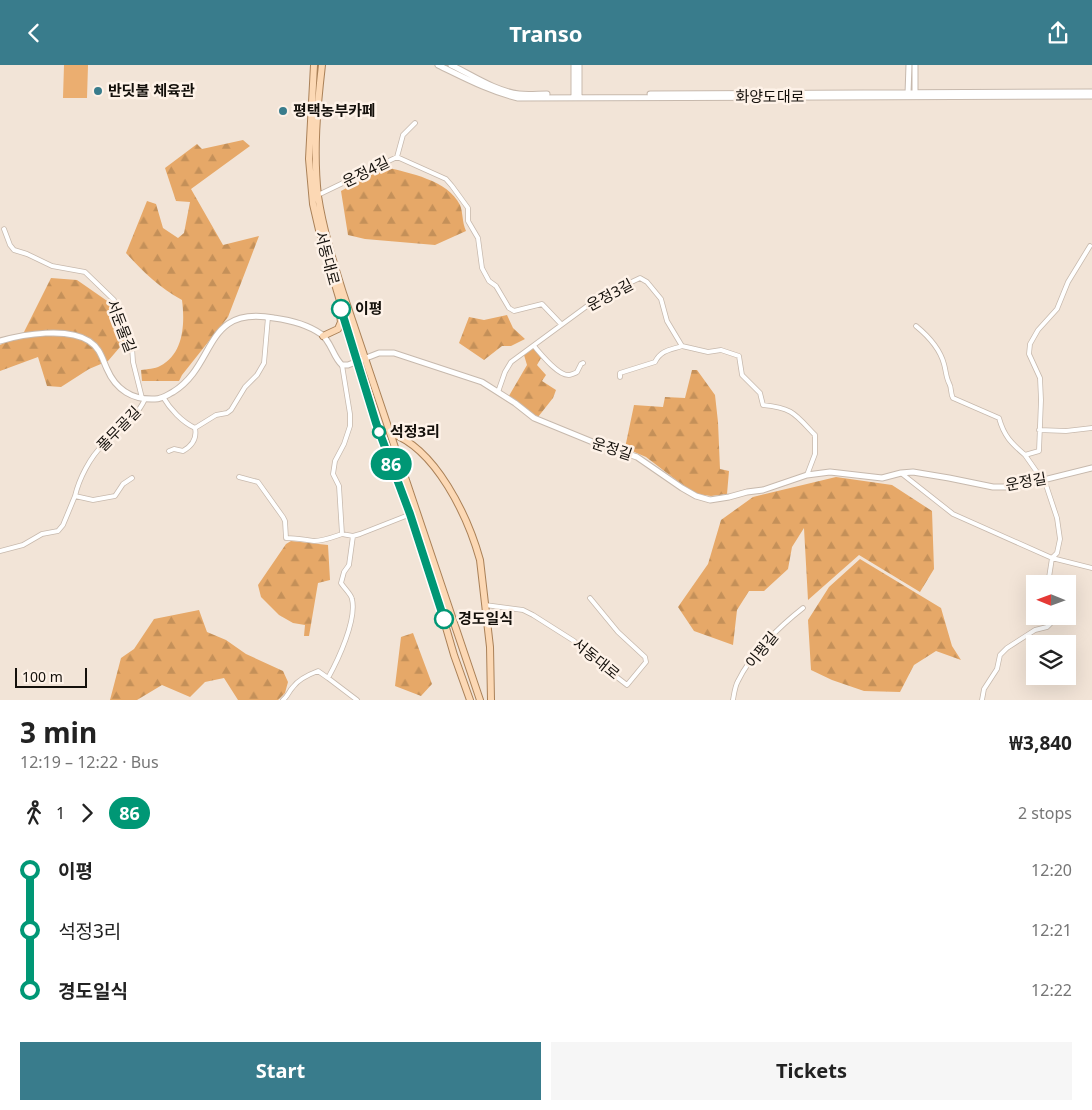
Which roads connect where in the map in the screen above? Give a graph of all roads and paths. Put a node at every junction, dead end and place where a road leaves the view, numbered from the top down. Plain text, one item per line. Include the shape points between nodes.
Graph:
1 (314, 65) edge
2 (322, 65) edge
3 (438, 65) edge
4 (574, 65) edge
5 (579, 65) edge
6 (908, 65) edge
7 (915, 65) edge
8 (453, 68) edge
9 (1092, 92) edge
10 (911, 94) junction
11 (577, 96) junction
12 (1092, 96) edge
13 (415, 123) dead end
14 (397, 157) junction
15 (318, 195) junction
16 (4, 229) dead end
17 (1090, 246) dead end
18 (341, 309) junction
19 (268, 317) junction
20 (562, 325) junction
21 (916, 325) dead end
22 (323, 336) junction
23 (0, 341) edge
24 (534, 345) junction
25 (682, 346) junction
26 (361, 360) junction
27 (583, 363) dead end
28 (342, 365) junction
29 (620, 377) dead end
30 (498, 391) junction
31 (163, 397) junction
32 (143, 399) junction
33 (195, 428) junction
34 (1092, 428) edge
35 (1039, 430) junction
36 (390, 433) junction
37 (169, 451) dead end
38 (1025, 455) junction
39 (1092, 467) edge
40 (901, 473) junction
41 (807, 475) junction
42 (239, 477) dead end
43 (132, 478) dead end
44 (1043, 481) junction
45 (75, 496) junction
46 (414, 513) junction
47 (342, 534) junction
48 (353, 536) junction
49 (0, 551) edge
50 (1052, 558) junction
51 (1092, 568) edge
52 (1049, 575) edge
53 (590, 598) dead end
54 (486, 605) junction
55 (804, 608) dead end
56 (1049, 625) edge
57 (328, 678) junction
58 (283, 700) edge
59 (357, 700) edge
60 (470, 700) edge
61 (480, 700) edge
62 (491, 700) edge
63 (733, 700) edge
64 (982, 700) edge

1 - 18 main road, 서동대로 via 309,159 313,204
2 - 15 main road, 서동대로 via 316,141
3 - 8 street, 화양도대로
4 - 11 street
5 - 11 street
6 - 10 street
7 - 10 street
8 - 11 street, 화양도대로 via 519,94
9 - 10 street, 화양도대로
10 - 11 street, 화양도대로
10 - 12 street, 화양도대로
13 - 14 street via 402,135
14 - 15 street, 운정4길
14 - 20 street, 운정4길 via 446,179 465,202 468,221 478,238 482,268 509,308 514,311 542,304
15 - 26 main road, 서동대로
16 - 32 street, 서둔물길 via 14,250 52,266 84,272 114,300 118,324 132,347
17 - 35 street via 1068,282 1057,309 1030,344 1029,354 1040,377
18 - 22 main road via 338,329
18 - 26 main road, 서동대로
19 - 22 street, 풀무골길 via 304,326
19 - 31 street, 풀무골길 via 250,315 224,326 180,387
19 - 33 street via 264,363 257,375 231,410
20 - 24 street, 운정3길
20 - 25 street, 운정3길 via 598,298 640,278 661,299 667,321
21 - 38 street via 939,353 953,398 999,418 1004,434
22 - 28 street
23 - 32 street, 서둔물길 via 47,333 80,336 101,353 107,371 125,393
24 - 27 street via 563,374 577,372
24 - 30 street, 운정3길 via 511,362
25 - 29 street via 662,352 655,362 624,371
25 - 41 street via 708,352 721,350 739,356 742,375 760,393 763,405 794,413 815,435 816,454
26 - 28 street
26 - 30 street, 운정길 via 379,353 394,353 482,382
26 - 36 main road, 서동대로
26 - 46 main road, 서동대로 via 376,423
28 - 47 street via 350,426 333,473 339,486
30 - 41 street, 운정길 via 534,418 637,457 682,488 710,500 764,490
31 - 32 street, 풀무골길
31 - 33 street via 187,425
32 - 45 street, 풀무골길 via 128,423 96,453
33 - 37 street via 195,439 188,448
34 - 35 street
35 - 38 street via 1039,451
36 - 46 main road, 서동대로
36 - 54 main road via 399,435 424,455 459,503 480,560
38 - 44 street
39 - 44 street, 운정길
40 - 41 street, 운정길 via 882,477 844,472
40 - 44 street, 운정길 via 993,487 1015,487
40 - 50 street via 953,513
42 - 47 street via 258,482 283,517 286,537 314,541
43 - 45 street via 115,496 93,500
44 - 50 street via 1060,539 1057,553
45 - 49 street, 풀무골길 via 58,531
46 - 48 street
46 - 60 main road, 서동대로
46 - 61 main road, 서동대로
47 - 48 street
48 - 57 street via 350,565 341,583 352,598 353,611 340,657
50 - 51 street
50 - 52 street
53 - 54 street, 서동대로 via 618,632 645,657 646,662 627,685 574,641 533,615 523,610
54 - 62 main road
55 - 63 street, 이평길 via 784,623 757,653 737,682
56 - 64 street via 1035,629 1000,655
57 - 58 street via 318,671 312,673 294,685
57 - 59 street

